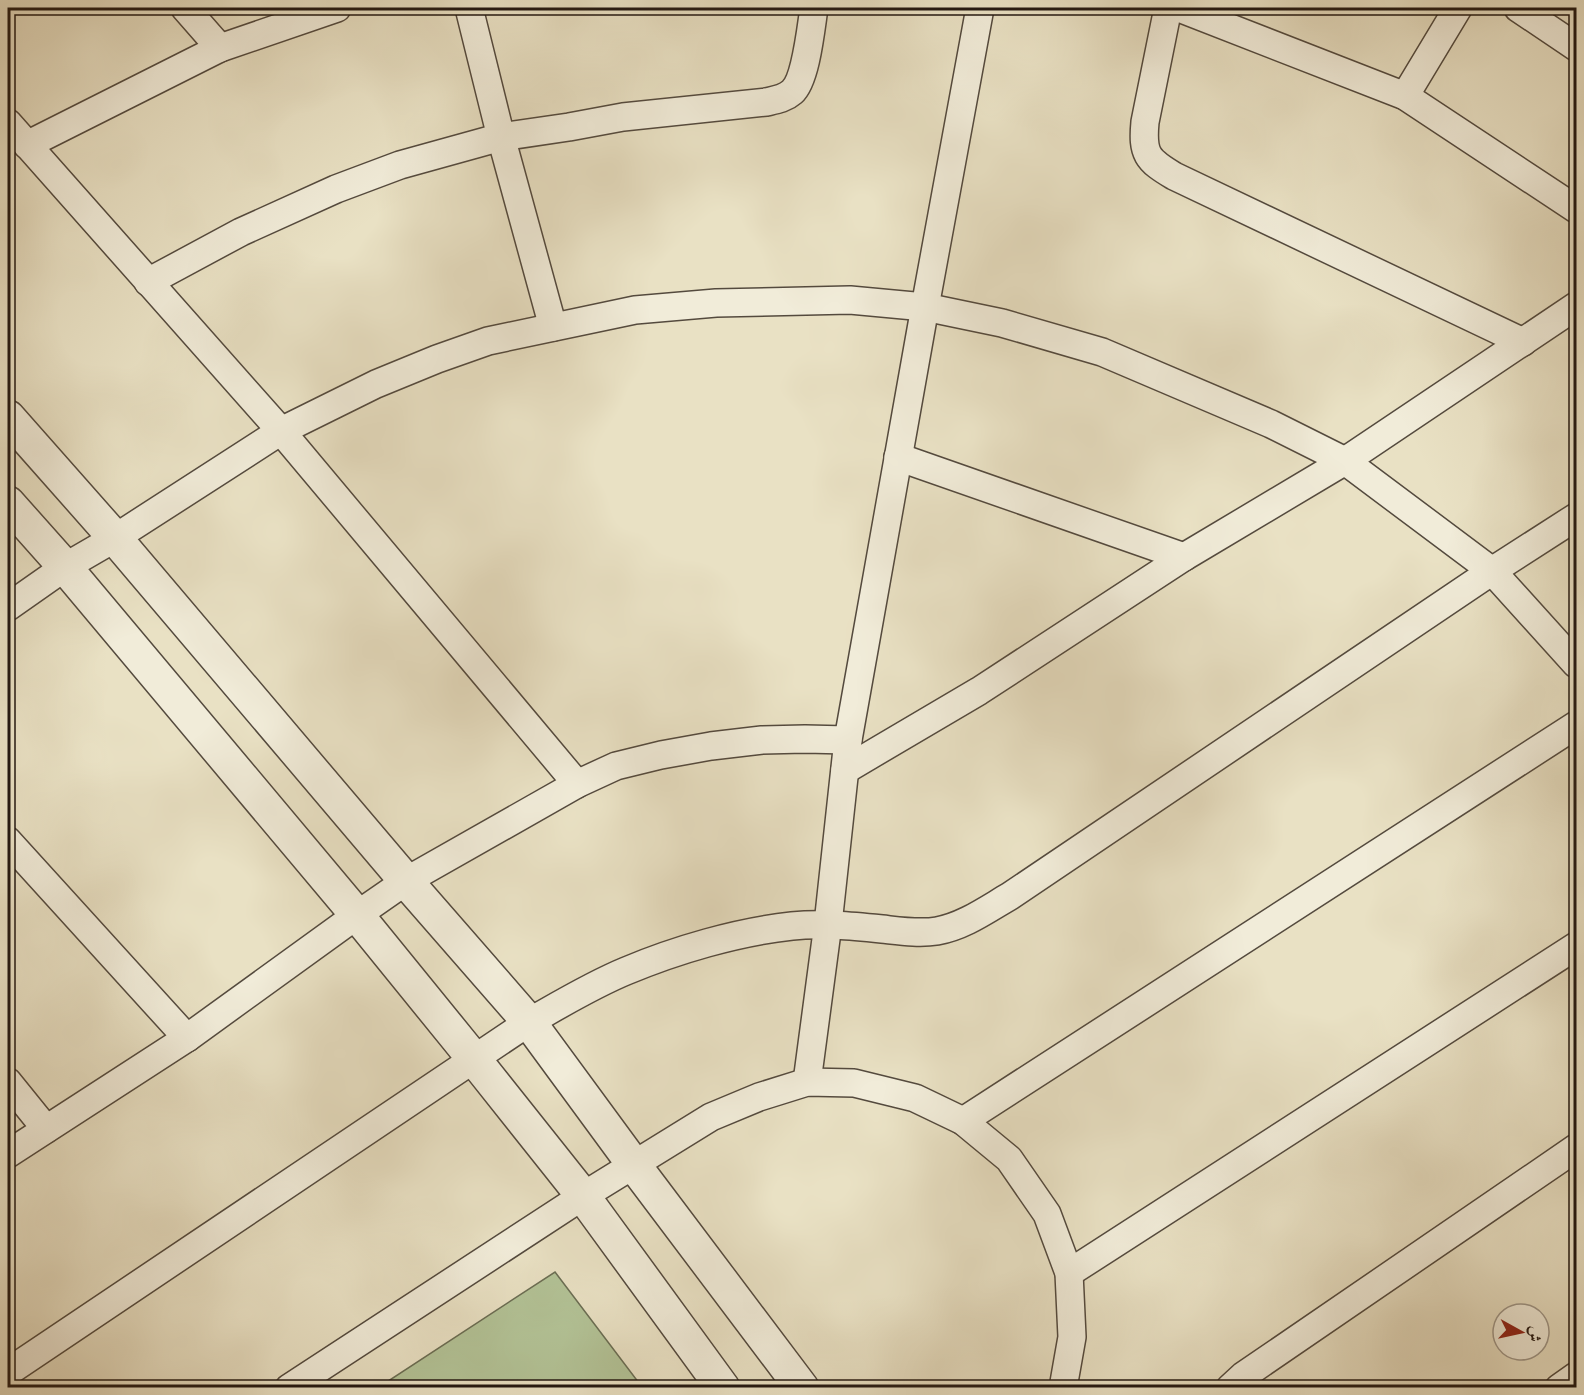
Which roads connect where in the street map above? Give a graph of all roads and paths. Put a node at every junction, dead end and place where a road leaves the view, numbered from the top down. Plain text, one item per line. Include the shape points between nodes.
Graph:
1 (185, 8) edge
2 (337, 8) edge
3 (469, 8) edge
4 (814, 8) edge
5 (980, 8) edge
6 (1168, 8) edge
7 (1179, 8) edge
8 (1458, 8) edge
9 (1518, 8) edge
10 (309, 12) edge
11 (1576, 47) edge
12 (220, 48) junction
13 (1405, 96) junction
14 (8, 123) edge
15 (501, 137) junction
16 (27, 145) junction
17 (1576, 209) edge
18 (148, 282) junction
19 (1576, 306) edge
20 (925, 307) junction
21 (553, 327) junction
22 (1523, 342) junction
23 (8, 417) edge
24 (281, 431) junction
25 (898, 457) junction
26 (1345, 461) junction
27 (8, 503) edge
28 (1576, 517) edge
29 (115, 538) junction
30 (1184, 557) junction
31 (65, 567) junction
32 (1492, 571) junction
33 (8, 607) edge
34 (1576, 664) edge
35 (1576, 724) edge
36 (848, 740) junction
37 (845, 770) junction
38 (577, 784) junction
39 (8, 841) edge
40 (406, 881) junction
41 (357, 915) junction
42 (828, 924) junction
43 (1576, 946) edge
44 (529, 1022) junction
45 (187, 1038) junction
46 (474, 1059) junction
47 (8, 1082) edge
48 (807, 1082) junction
49 (963, 1121) junction
50 (46, 1129) junction
51 (1576, 1148) edge
52 (8, 1154) edge
53 (634, 1165) junction
54 (583, 1196) junction
55 (1069, 1273) junction
56 (8, 1372) edge
57 (1576, 1376) edge
58 (289, 1388) edge
59 (723, 1388) edge
60 (802, 1388) edge
61 (1063, 1388) edge
62 (1230, 1388) edge
63 (1559, 1388) edge

1 - 12 street
2 - 10 street
3 - 15 street
4 - 15 street via 800,79 794,91 785,97
5 - 20 street
6 - 22 street via 1145,122 1145,151 1152,160 1174,176
7 - 13 street
8 - 13 street
9 - 11 street
10 - 12 street
12 - 16 street
13 - 17 street
14 - 16 street
15 - 18 street via 400,165 336,189 241,232
15 - 21 street
16 - 18 street
18 - 24 street
19 - 22 street
20 - 21 street via 850,300 716,303 635,310
20 - 25 street
20 - 26 street via 1002,323 1102,352 1261,420
21 - 24 street via 488,341 437,359
22 - 26 street
23 - 29 street
24 - 29 street
24 - 38 street
25 - 30 street
25 - 36 street
26 - 30 street
26 - 32 street
27 - 31 street
28 - 32 street
29 - 31 street
29 - 40 street
30 - 37 street via 979,691
31 - 33 street
31 - 41 street
32 - 34 street
32 - 42 street via 963,924 909,932
35 - 49 street
36 - 37 street
36 - 38 street via 762,740 711,746 616,766
37 - 42 street
38 - 40 street
39 - 45 street
40 - 41 street
40 - 44 street
41 - 45 street
41 - 46 street
42 - 44 street via 792,926 700,945 626,971
42 - 48 street
43 - 55 street
44 - 46 street
44 - 53 street
45 - 50 street
46 - 54 street
46 - 56 street
47 - 50 street
48 - 49 street via 854,1083 915,1098
48 - 53 street via 711,1117
49 - 55 street via 1009,1159 1047,1214
50 - 52 street
51 - 62 street via 1262,1362
53 - 54 street
53 - 60 street
54 - 58 street
54 - 59 street
55 - 61 street via 1072,1337
57 - 63 street

